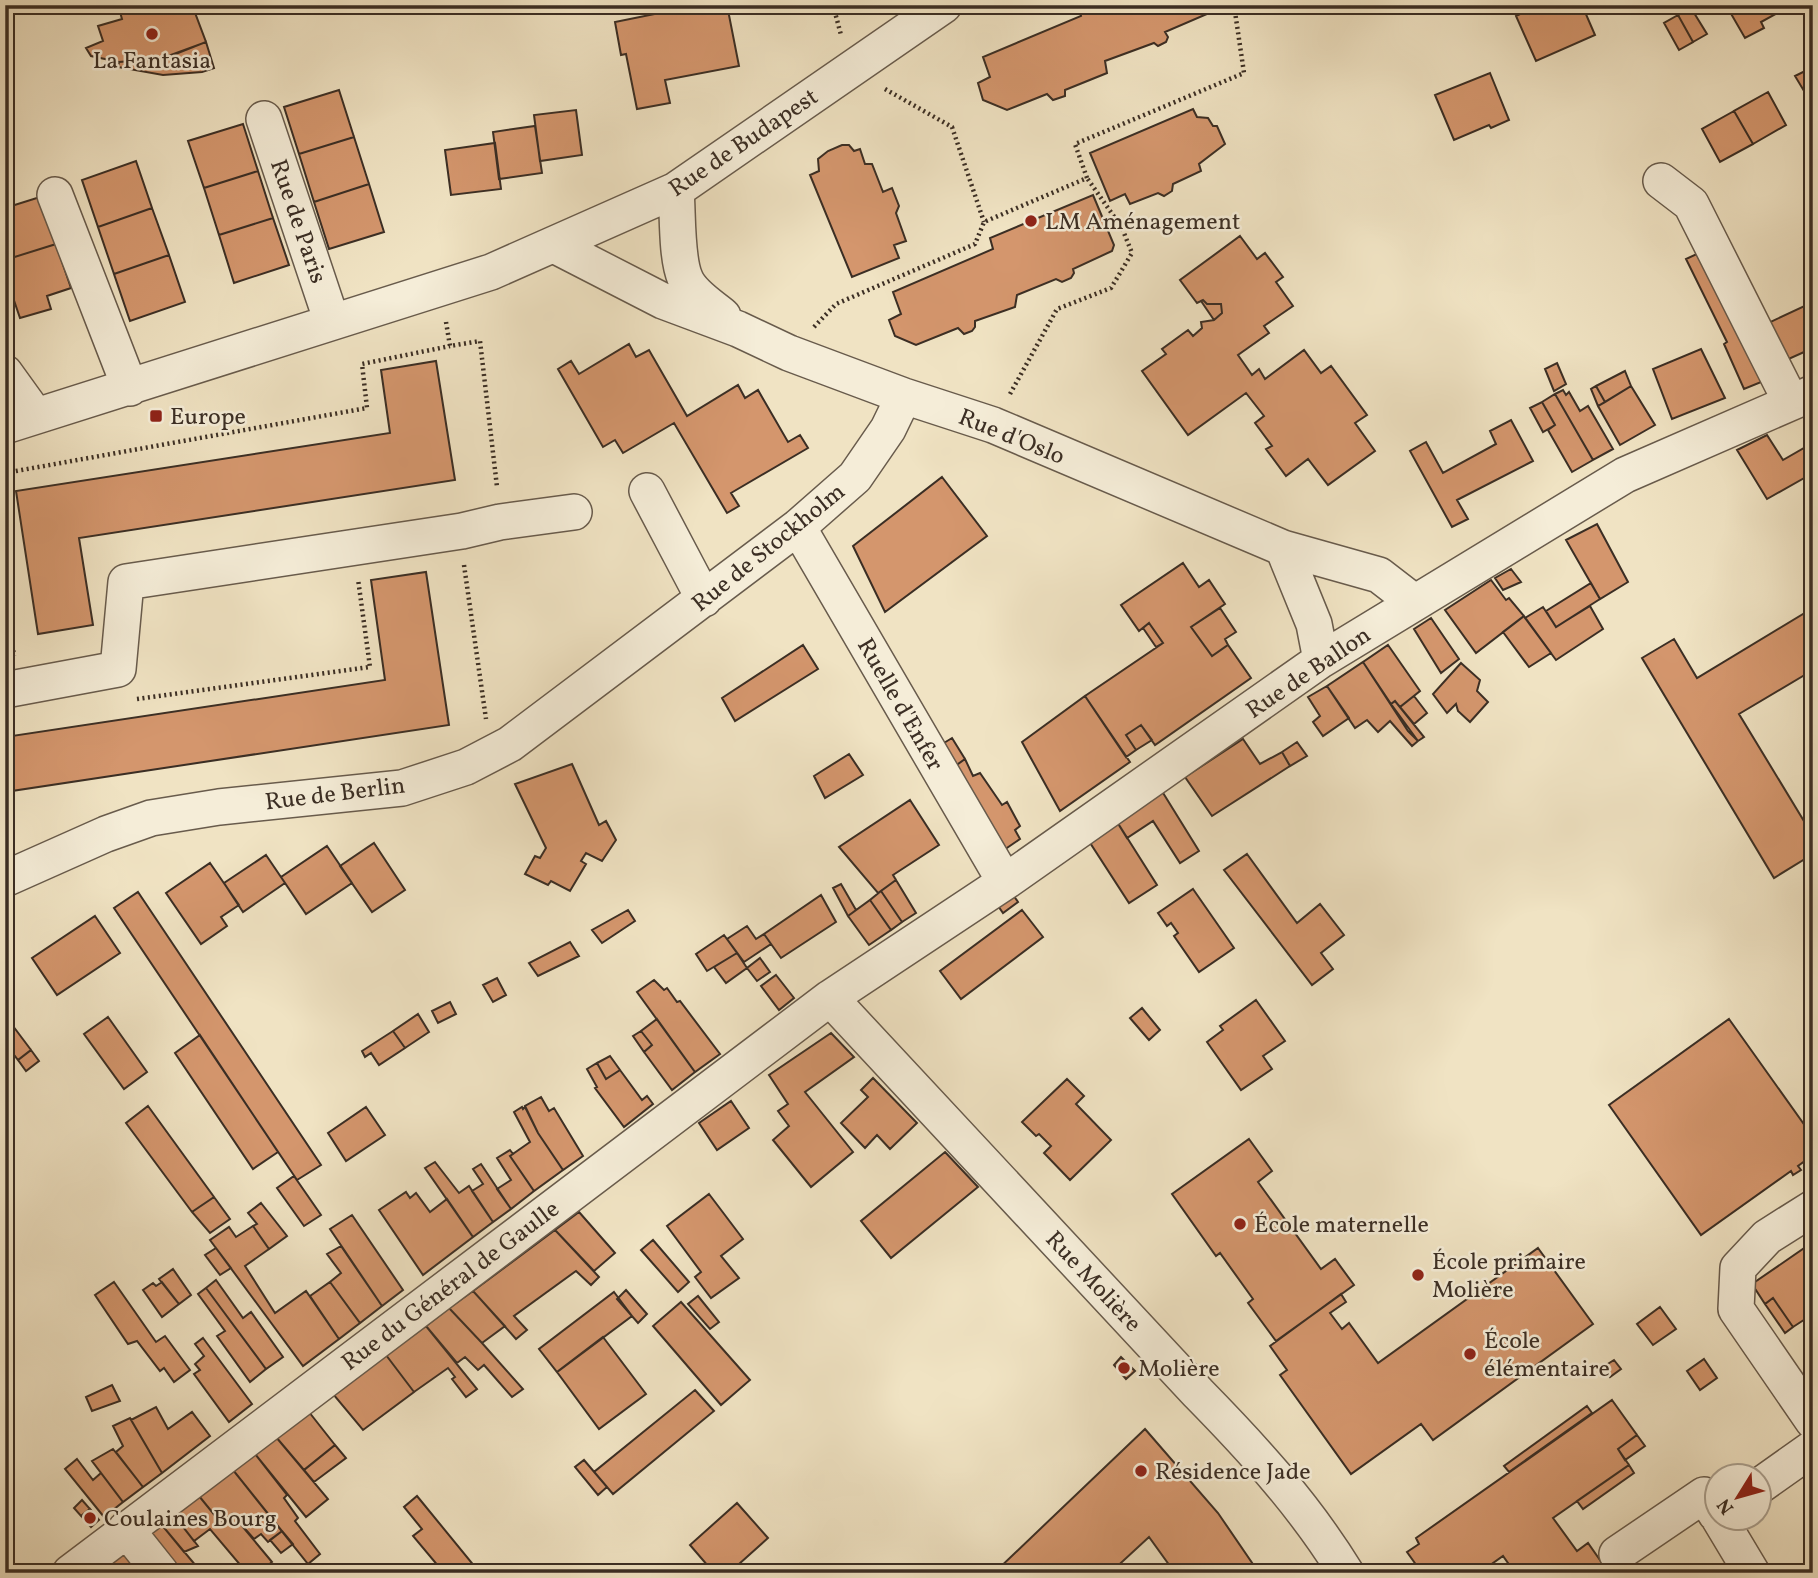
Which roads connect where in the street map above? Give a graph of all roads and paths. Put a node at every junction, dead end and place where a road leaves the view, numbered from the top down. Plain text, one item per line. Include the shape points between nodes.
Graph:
1 (944, 5) edge
2 (1234, 5) edge
3 (850, 69) junction
4 (264, 119) dead end
5 (1087, 178) junction
6 (1661, 181) dead end
7 (676, 190) junction
8 (55, 195) dead end
9 (984, 222) junction
10 (554, 245) junction
11 (440, 288) junction
12 (836, 304) dead end
13 (332, 322) junction
14 (738, 329) junction
15 (450, 346) junction
16 (5, 373) edge
17 (130, 388) junction
18 (904, 396) junction
19 (1802, 397) edge
20 (21, 421) edge
21 (993, 425) junction
22 (5, 473) edge
23 (647, 491) dead end
24 (574, 512) dead end
25 (500, 522) junction
26 (798, 527) junction
27 (354, 547) junction
28 (1283, 548) junction
29 (5, 596) edge
30 (704, 598) junction
31 (468, 600) dead end
32 (1414, 602) junction
33 (672, 623) joint
34 (1321, 660) junction
35 (12, 689) edge
36 (127, 701) dead end
37 (491, 754) junction
38 (5, 879) edge
39 (1005, 882) junction
40 (830, 998) junction
41 (1813, 1208) edge
42 (1813, 1420) edge
43 (1813, 1448) edge
44 (1772, 1478) edge
45 (1702, 1496) edge
46 (126, 1529) junction
47 (1728, 1532) edge
48 (1617, 1554) dead end
49 (70, 1573) edge
50 (161, 1573) edge
51 (1346, 1573) edge
52 (1752, 1573) edge

1 - 3 street, Rue de Budapest
2 - 5 path via 1244,73 1075,144
3 - 7 street, Rue de Budapest
3 - 9 path via 952,127
4 - 13 street, Rue de Paris
5 - 9 path
5 - 21 path via 1122,228 1132,253 1111,288 1057,309
6 - 19 street via 1691,204
7 - 10 street, Rue de Budapest
7 - 14 street, Rue d'Oslo via 685,278
8 - 17 street
9 - 12 path via 975,244
10 - 11 street, Rue de Budapest
10 - 14 street, Rue d'Oslo via 663,301
11 - 13 street
11 - 15 path
13 - 17 street
14 - 18 street, Rue d'Oslo
15 - 22 path via 362,364 367,408
15 - 25 path via 480,341
16 - 20 street
17 - 20 street
18 - 21 street, Rue d'Oslo
18 - 26 street, Rue de Stockholm via 855,477
19 - 32 street, Rue de Ballon via 1625,475
21 - 28 street, Rue d'Oslo
23 - 30 street
24 - 25 street
25 - 27 street
26 - 30 street, Rue de Stockholm
26 - 39 street, Ruelle d'Enfer
27 - 35 street via 126,582 118,669
27 - 36 path via 370,667
28 - 32 street, Rue d'Oslo via 1379,575
28 - 34 street via 1314,624
29 - 35 path
30 - 33 street, Rue de Stockholm
31 - 37 path
32 - 34 street, Rue de Ballon
33 - 37 street, Rue de Berlin
34 - 39 street, Rue de Ballon
37 - 38 street, Rue de Berlin via 402,788 151,818
39 - 40 street, Rue de Ballon
40 - 46 street, Rue du Général de Gaulle
40 - 51 street, Rue Molière via 1247,1443
41 - 42 street via 1766,1237 1738,1268 1736,1309
43 - 44 street
45 - 48 street
46 - 49 street, Rue du Général de Gaulle
46 - 50 street
47 - 52 street

